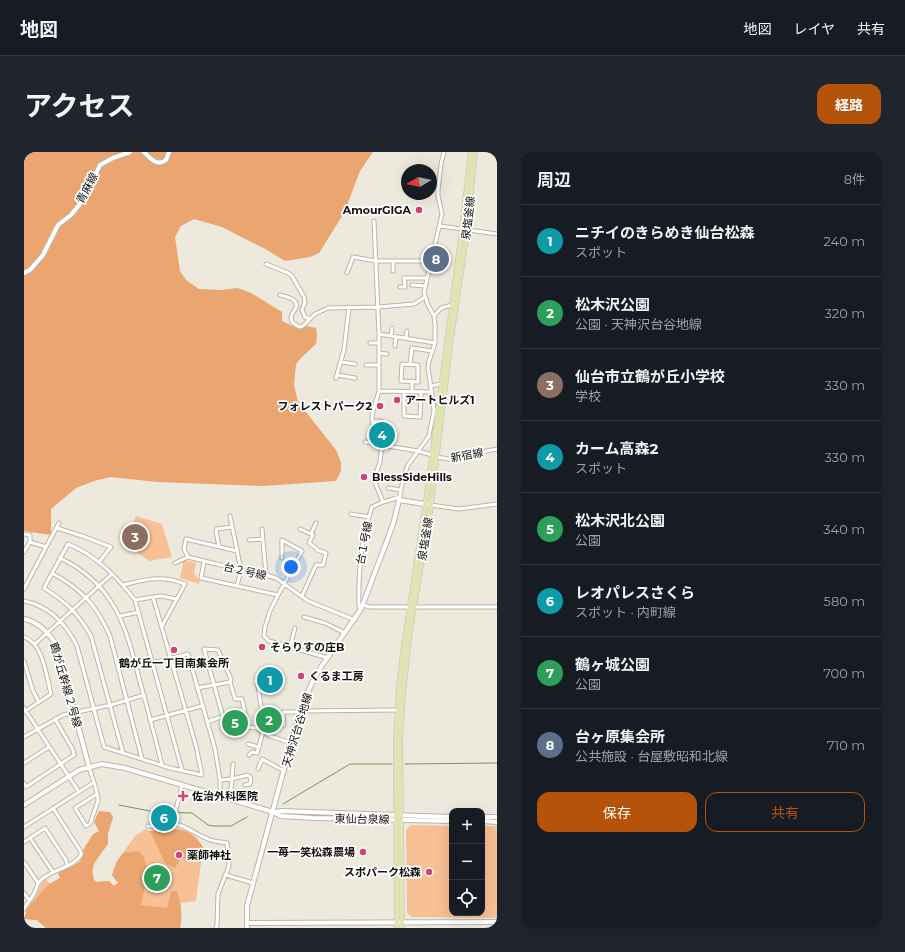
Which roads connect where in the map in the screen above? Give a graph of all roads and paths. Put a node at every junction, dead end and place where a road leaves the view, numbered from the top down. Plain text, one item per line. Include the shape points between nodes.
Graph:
1 (130, 152) edge
2 (144, 152) edge
3 (170, 152) edge
4 (444, 152) edge
5 (471, 152) edge
6 (475, 152) edge
7 (374, 221) dead end
8 (440, 226) junction
9 (464, 231) junction
10 (497, 234) edge
11 (376, 261) junction
12 (430, 261) junction
13 (393, 262) junction
14 (266, 264) dead end
15 (394, 271) dead end
16 (24, 273) edge
17 (347, 273) dead end
18 (426, 278) junction
19 (412, 285) dead end
20 (425, 286) junction
21 (400, 288) dead end
22 (280, 295) dead end
23 (425, 297) junction
24 (452, 305) junction
25 (349, 307) junction
26 (378, 307) junction
27 (434, 316) junction
28 (310, 319) junction
29 (392, 328) dead end
30 (407, 331) dead end
31 (379, 334) junction
32 (391, 336) junction
33 (396, 337) junction
34 (406, 338) junction
35 (379, 342) junction
36 (370, 343) dead end
37 (435, 343) junction
38 (395, 346) dead end
39 (432, 351) junction
40 (379, 353) junction
41 (387, 354) dead end
42 (341, 362) junction
43 (355, 364) dead end
44 (410, 364) junction
45 (366, 365) dead end
46 (379, 365) junction
47 (355, 378) dead end
48 (412, 382) junction
49 (441, 384) junction
50 (430, 386) junction
51 (379, 391) junction
52 (404, 392) junction
53 (412, 392) junction
54 (421, 392) junction
55 (432, 392) junction
56 (373, 421) junction
57 (381, 421) dead end
58 (364, 442) dead end
59 (374, 443) junction
60 (382, 445) junction
61 (497, 449) edge
62 (418, 451) junction
63 (434, 456) junction
64 (388, 488) dead end
65 (401, 490) junction
66 (400, 498) junction
67 (383, 502) junction
68 (497, 504) edge
69 (428, 505) junction
70 (351, 514) dead end
71 (230, 516) dead end
72 (369, 517) junction
73 (59, 523) dead end
74 (316, 523) dead end
75 (232, 527) junction
76 (56, 528) junction
77 (262, 529) dead end
78 (300, 529) dead end
79 (24, 534) edge
80 (311, 534) junction
81 (263, 539) junction
82 (249, 540) dead end
83 (30, 542) junction
84 (46, 547) junction
85 (219, 547) junction
86 (237, 551) junction
87 (24, 552) edge
88 (188, 557) junction
89 (60, 558) junction
90 (282, 558) dead end
91 (99, 562) junction
92 (204, 562) junction
93 (175, 563) dead end
94 (241, 570) junction
95 (52, 573) junction
96 (112, 574) junction
97 (266, 575) junction
98 (283, 584) junction
99 (123, 585) junction
100 (99, 586) junction
101 (237, 586) junction
102 (24, 589) edge
103 (278, 595) junction
104 (302, 596) junction
105 (86, 597) junction
106 (153, 597) junction
107 (176, 599) junction
108 (135, 600) junction
109 (24, 601) edge
110 (363, 605) junction
111 (412, 607) junction
112 (497, 607) edge
113 (360, 609) junction
114 (74, 610) junction
115 (139, 612) junction
116 (120, 616) junction
117 (304, 617) dead end
118 (24, 619) edge
119 (354, 620) junction
120 (61, 621) junction
121 (162, 626) junction
122 (295, 628) dead end
123 (48, 632) junction
124 (345, 633) junction
125 (24, 637) edge
126 (35, 644) junction
127 (290, 647) junction
128 (170, 658) junction
129 (328, 658) junction
130 (24, 661) edge
131 (153, 662) junction
132 (136, 667) junction
133 (257, 679) dead end
134 (230, 682) junction
135 (214, 684) junction
136 (197, 688) junction
137 (144, 696) junction
138 (127, 700) junction
139 (40, 702) junction
140 (111, 705) junction
141 (202, 706) junction
142 (93, 708) junction
143 (244, 709) junction
144 (25, 710) edge
145 (398, 710) junction
146 (186, 711) junction
147 (75, 712) junction
148 (300, 712) junction
149 (168, 716) junction
150 (223, 716) junction
151 (55, 719) junction
152 (150, 720) junction
153 (207, 722) junction
154 (284, 725) dead end
155 (38, 729) junction
156 (264, 732) junction
157 (24, 737) edge
158 (291, 743) junction
159 (248, 744) dead end
160 (49, 747) junction
161 (258, 747) junction
162 (122, 753) junction
163 (249, 755) dead end
164 (142, 759) junction
165 (24, 763) edge
166 (61, 764) junction
167 (233, 764) dead end
168 (162, 765) junction
169 (89, 767) junction
170 (258, 769) dead end
171 (182, 770) junction
172 (284, 771) junction
173 (69, 777) junction
174 (232, 779) junction
175 (220, 780) junction
176 (24, 783) edge
177 (93, 783) junction
178 (182, 785) junction
179 (245, 785) dead end
180 (79, 792) junction
181 (97, 794) junction
182 (220, 796) junction
183 (230, 799) junction
184 (24, 805) edge
185 (53, 808) junction
186 (273, 812) junction
187 (399, 817) junction
188 (449, 817) edge
189 (485, 817) edge
190 (497, 817) edge
191 (449, 821) edge
192 (485, 821) edge
193 (497, 822) edge
194 (175, 824) junction
195 (148, 826) dead end
196 (24, 827) edge
197 (30, 838) junction
198 (24, 842) edge
199 (24, 862) edge
200 (67, 865) junction
201 (53, 872) junction
202 (226, 875) junction
203 (38, 883) junction
204 (253, 883) junction
205 (24, 893) edge
206 (29, 900) junction
207 (24, 909) edge
208 (400, 922) junction
209 (497, 922) edge
210 (247, 923) junction
211 (216, 928) edge
212 (247, 928) edge
213 (397, 928) edge
214 (402, 928) edge

1 - 16 street, 青麻線 via 100,165 83,200 71,215 58,225 42,254 30,270
2 - 3 street via 159,163 166,160
4 - 8 street via 438,190 442,214
5 - 9 main road, 泉塩釜線
6 - 9 main road, 泉塩釜線
7 - 11 street
8 - 9 street
8 - 12 street
9 - 10 street
9 - 24 main road, 泉塩釜線
9 - 63 main road, 泉塩釜線
11 - 13 street
11 - 17 street via 352,257
11 - 26 street
12 - 13 street
12 - 18 street
13 - 15 street
14 - 28 street via 292,276 304,297 302,310 305,317
18 - 20 street
18 - 21 street via 404,278 405,287
19 - 20 street
20 - 23 street
22 - 28 street via 296,302 292,322 299,327
23 - 26 street via 414,304
23 - 27 street
24 - 27 street via 441,308
24 - 49 main road, 泉塩釜線
25 - 26 street
25 - 28 street via 328,308
25 - 42 street
26 - 31 street
27 - 37 street
29 - 32 street
30 - 34 street
31 - 32 street
31 - 35 street
32 - 33 street
33 - 34 street
33 - 38 street
34 - 37 street
35 - 36 street
35 - 40 street
37 - 39 street
39 - 44 street via 412,348
39 - 50 street via 428,361
40 - 41 street
40 - 46 street
42 - 43 street
42 - 47 street via 337,377
44 - 48 street via 418,365 418,382
44 - 48 street via 402,364 401,381
45 - 46 street
46 - 51 street
48 - 53 street
49 - 50 street
49 - 63 main road, 泉塩釜線
50 - 55 street
51 - 52 street
51 - 56 street via 372,415
52 - 53 street
52 - 54 street via 404,416 420,417
53 - 54 street
54 - 55 street
55 - 62 street via 434,410 430,431 426,442
56 - 57 street
56 - 59 street
58 - 59 street, 新宿線
59 - 60 street, 新宿線
60 - 62 street, 新宿線
60 - 67 street via 374,480
61 - 63 street, 新宿線 via 450,459
62 - 63 street, 新宿線
62 - 65 street via 408,465
63 - 69 main road, 泉塩釜線
64 - 65 street
65 - 66 street
66 - 67 street, 台１号線
66 - 69 street
66 - 110 street, 天神沢台谷地線
67 - 72 street, 台１号線 via 372,507
68 - 69 street via 459,509
69 - 111 main road, 泉塩釜線
70 - 72 street
71 - 75 street
72 - 113 street, 台１号線 via 358,575
73 - 76 street
74 - 80 street
75 - 85 street via 217,529
75 - 86 street
76 - 84 street
76 - 91 street via 111,547
77 - 81 street
78 - 80 street
79 - 83 street via 30,535
80 - 104 street via 313,535 309,544 326,553 323,565 316,565
81 - 82 street
81 - 97 street
83 - 84 street
83 - 87 street
84 - 102 street
85 - 86 street
85 - 88 street via 186,539 184,549
86 - 94 street
88 - 92 street, 台２号線
88 - 93 street
89 - 91 street via 68,544
89 - 95 street
89 - 100 street via 78,568
90 - 98 street via 282,540 302,551
91 - 96 street
92 - 94 street, 台２号線
92 - 101 street via 201,578
94 - 97 street, 台２号線
94 - 101 street
95 - 105 street
95 - 114 street via 44,588
96 - 99 street
96 - 100 street
97 - 98 street, 台２号線 via 276,578
98 - 103 street
98 - 104 street, 台２号線
99 - 107 street via 152,578 175,580 185,584
99 - 108 street
100 - 105 street
100 - 116 street
101 - 103 street
103 - 127 street via 270,611 264,636 269,641
104 - 119 street, 台２号線 via 308,601
105 - 114 street
105 - 138 street via 102,618 110,636
106 - 107 street
106 - 108 street
106 - 121 street
107 - 121 street
108 - 115 street
109 - 120 street via 42,607
110 - 111 street
110 - 113 street, 天神沢台谷地線
111 - 112 street
111 - 145 main road, 泉塩釜線
111 - 187 main road, 泉塩釜線 via 401,710
113 - 119 street, 天神沢台谷地線
114 - 120 street
114 - 140 street via 91,636
115 - 116 street
115 - 131 street
116 - 132 street
117 - 124 street via 325,623
118 - 123 street, 鶴が丘幹線２号線
119 - 124 street, 天神沢台谷地線
120 - 123 street
120 - 142 street via 77,646
121 - 128 street
122 - 127 street
123 - 126 street
123 - 147 street, 鶴が丘幹線２号線 via 57,646
124 - 129 street, 天神沢台谷地線
125 - 126 street
126 - 139 street via 51,694
127 - 129 street
128 - 131 street
128 - 136 street via 188,654
128 - 146 street
129 - 148 street, 天神沢台谷地線 via 311,685
130 - 139 street via 32,691
131 - 132 street
131 - 149 street
132 - 137 street
133 - 156 street
134 - 135 street
134 - 135 street via 229,672 218,650 204,648
134 - 143 street via 234,699 242,700
135 - 136 street
135 - 150 street
136 - 141 street
137 - 138 street
137 - 152 street
138 - 140 street
138 - 164 street
139 - 144 street
140 - 142 street
140 - 162 street
141 - 146 street
141 - 153 street
142 - 147 street
142 - 162 street via 104,747
143 - 150 street
143 - 156 street via 248,727
144 - 155 street
145 - 148 street
145 - 187 main road, 泉塩釜線 via 396,760
146 - 149 street
146 - 171 street via 202,775
147 - 151 street
147 - 169 street, 鶴が丘幹線２号線
148 - 154 street via 282,712
148 - 158 street, 天神沢台谷地線
149 - 152 street
149 - 171 street
150 - 153 street
151 - 155 street
151 - 166 street via 74,755
152 - 168 street
153 - 175 street
155 - 157 street
155 - 160 street
156 - 158 street
156 - 161 street
158 - 172 street, 天神沢台谷地線
159 - 161 street
160 - 165 street
160 - 166 street
161 - 163 street via 256,753 252,752
162 - 164 street
164 - 168 street
166 - 173 street
166 - 176 street via 26,787
167 - 174 street
168 - 171 street
169 - 173 street
169 - 177 street
169 - 178 street, 東仙台泉線 via 102,764 113,766
170 - 172 street via 262,759
172 - 186 street, 天神沢台谷地線
173 - 180 street
173 - 184 street
174 - 175 street
174 - 179 street via 248,776 251,778 250,784
174 - 183 street
175 - 182 street
177 - 180 street
177 - 181 street
178 - 182 street, 東仙台泉線
178 - 194 street
180 - 185 street
181 - 181 street via 97,807 90,824 86,826 75,808
182 - 183 street, 東仙台泉線
183 - 186 street, 東仙台泉線
185 - 196 street
185 - 200 street via 81,852 78,859
186 - 187 street, 東仙台泉線 via 281,816 314,818
186 - 204 street, 天神沢台谷地線
187 - 188 street
187 - 191 street, 東仙台泉線
187 - 208 main road
189 - 190 street
192 - 193 street
194 - 195 street
194 - 202 street via 209,840 227,843 229,866
197 - 198 street
197 - 200 street via 45,828
197 - 201 street
199 - 203 street
200 - 201 street
201 - 203 street
202 - 204 street
202 - 211 street via 218,894
203 - 206 street
204 - 210 street, 天神沢台谷地線 via 247,906
205 - 206 street
206 - 207 street
208 - 209 street
208 - 210 street
208 - 213 main road
208 - 214 main road
210 - 212 street, 天神沢台谷地線

